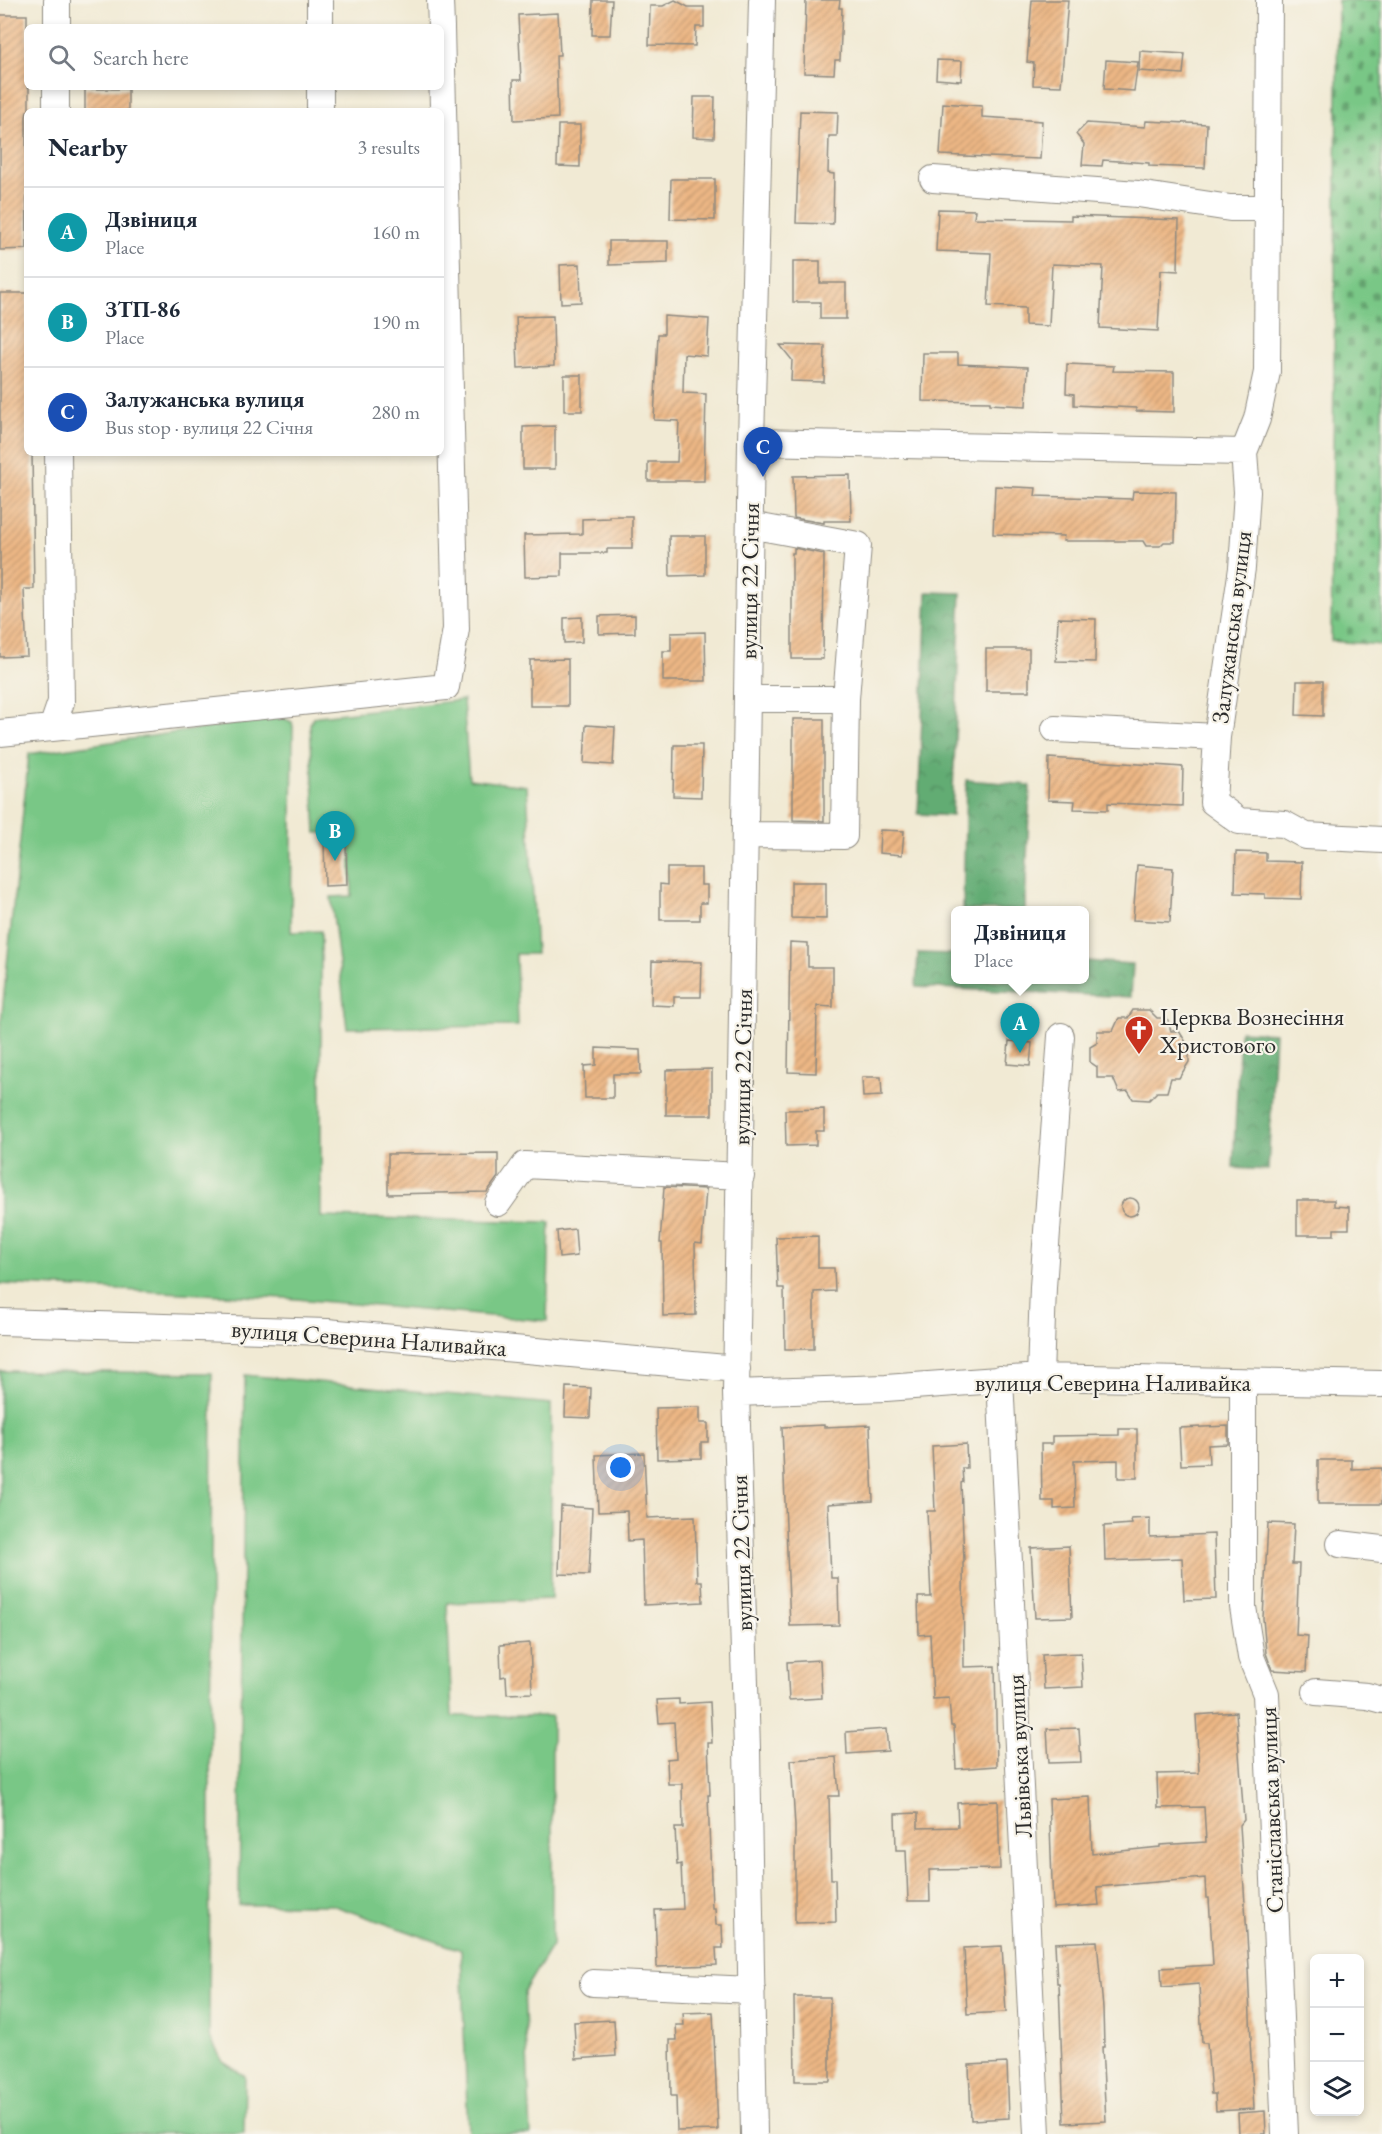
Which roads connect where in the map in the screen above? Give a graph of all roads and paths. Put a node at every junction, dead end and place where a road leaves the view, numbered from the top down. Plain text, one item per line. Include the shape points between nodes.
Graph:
1 (57, 0) edge
2 (320, 0) edge
3 (440, 0) edge
4 (762, 0) edge
5 (1269, 0) edge
6 (57, 24) edge
7 (320, 24) edge
8 (441, 24) edge
9 (56, 90) edge
10 (320, 90) edge
11 (443, 90) edge
12 (56, 108) edge
13 (320, 108) edge
14 (443, 108) edge
15 (444, 148) edge
16 (933, 179) dead end
17 (1268, 208) junction
18 (751, 442) junction
19 (1244, 452) junction
20 (58, 456) edge
21 (750, 525) junction
22 (747, 699) junction
23 (846, 699) junction
24 (52, 728) junction
25 (1055, 729) dead end
26 (0, 733) edge
27 (1217, 737) junction
28 (746, 835) junction
29 (1382, 840) edge
30 (1061, 1036) dead end
31 (741, 1176) junction
32 (498, 1203) dead end
33 (0, 1322) edge
34 (1040, 1377) junction
35 (1000, 1379) junction
36 (736, 1381) junction
37 (1243, 1382) junction
38 (1382, 1384) edge
39 (1340, 1544) dead end
40 (1382, 1549) edge
41 (1316, 1692) dead end
42 (1382, 1700) edge
43 (593, 1983) dead end
44 (752, 1989) junction
45 (754, 2134) edge
46 (1037, 2134) edge
47 (1285, 2134) edge

1 - 6 street
2 - 7 street
3 - 8 street
4 - 18 street, вулиця 22 Січня
5 - 17 street, Залужанська вулиця
9 - 12 street
10 - 13 street
11 - 14 street
15 - 24 street via 456,629 446,687
16 - 17 street via 1138,194 1230,208
17 - 19 street, Залужанська вулиця via 1266,372 1257,419
18 - 19 street
18 - 21 street, вулиця 22 Січня
19 - 27 street, Залужанська вулиця via 1247,492 1242,568
20 - 24 street via 61,702
21 - 22 street, вулиця 22 Січня
21 - 23 street via 858,545
22 - 23 street
22 - 28 street, вулиця 22 Січня
23 - 28 street via 844,836
24 - 26 street
25 - 27 street
27 - 29 street, Залужанська вулиця via 1213,802 1239,821 1284,824 1306,836
28 - 31 street, вулиця 22 Січня
30 - 34 street
31 - 32 street via 525,1165
31 - 36 street, вулиця 22 Січня
33 - 36 street, вулиця Северина Наливайка via 327,1332
34 - 35 street, вулиця Северина Наливайка
34 - 37 street, вулиця Северина Наливайка
35 - 36 street, вулиця Северина Наливайка via 886,1388
35 - 46 street, Львівська вулиця
36 - 44 street, вулиця 22 Січня
37 - 38 street, вулиця Северина Наливайка
37 - 47 street, Станіславська вулиця via 1243,1607 1251,1657 1266,1694
39 - 40 street
41 - 42 street
43 - 44 street
44 - 45 street, вулиця 22 Січня

